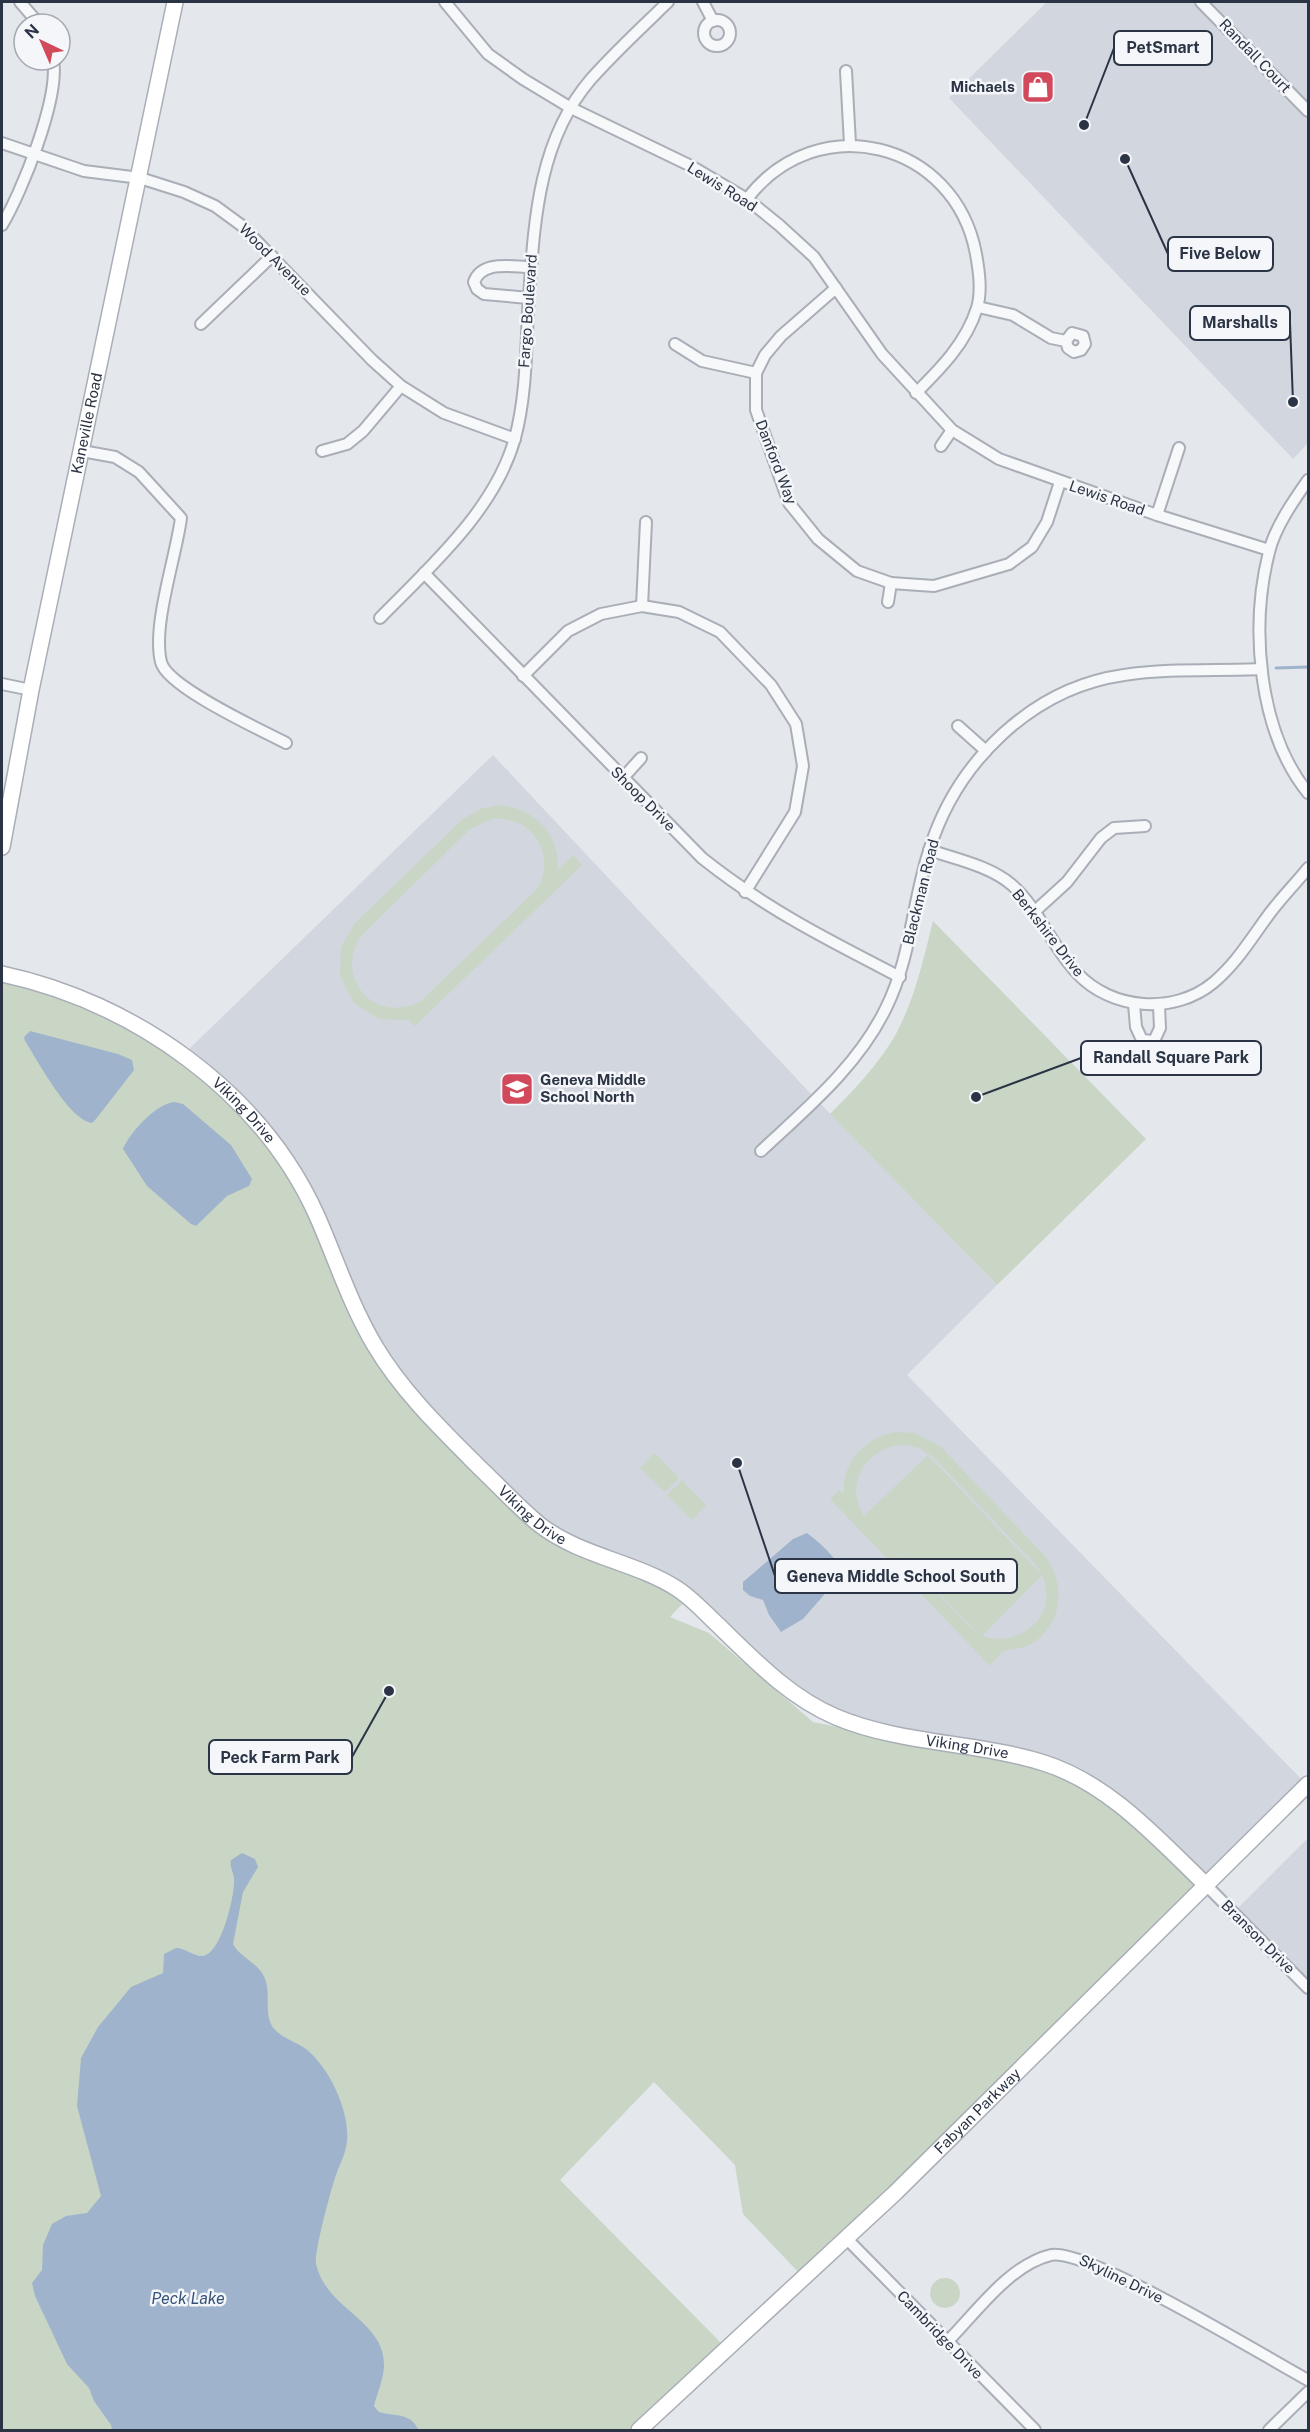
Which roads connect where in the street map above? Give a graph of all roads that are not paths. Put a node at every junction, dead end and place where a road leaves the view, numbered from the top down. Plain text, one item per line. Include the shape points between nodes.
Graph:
1 (176, 2) edge
2 (445, 2) edge
3 (668, 2) edge
4 (703, 2) edge
5 (1201, 2) edge
6 (714, 21) dead end
7 (846, 71) dead end
8 (53, 72) edge
9 (571, 108) junction
10 (1308, 111) edge
11 (2, 143) edge
12 (850, 144) junction
13 (33, 154) junction
14 (140, 178) junction
15 (747, 199) junction
16 (2, 225) edge
17 (272, 256) junction
18 (531, 267) junction
19 (836, 288) junction
20 (529, 298) junction
21 (978, 307) junction
22 (201, 324) dead end
23 (1066, 342) dead end
24 (675, 344) dead end
25 (756, 373) junction
26 (401, 386) junction
27 (916, 393) junction
28 (952, 430) junction
29 (515, 439) junction
30 (940, 446) dead end
31 (1179, 448) dead end
32 (82, 451) junction
33 (322, 451) dead end
34 (1308, 480) edge
35 (1059, 482) junction
36 (1157, 515) junction
37 (646, 522) dead end
38 (1269, 550) junction
39 (424, 573) junction
40 (891, 583) junction
41 (888, 602) dead end
42 (642, 606) junction
43 (380, 618) dead end
44 (1261, 669) junction
45 (523, 676) junction
46 (2, 684) edge
47 (31, 690) junction
48 (958, 726) dead end
49 (286, 743) dead end
50 (986, 751) junction
51 (641, 758) dead end
52 (622, 779) junction
53 (1308, 792) edge
54 (1145, 826) dead end
55 (2, 847) edge
56 (928, 850) junction
57 (1308, 868) edge
58 (745, 892) junction
59 (1033, 913) junction
60 (2, 974) edge
61 (900, 977) junction
62 (1134, 1004) junction
63 (1159, 1006) junction
64 (761, 1151) dead end
65 (1308, 1784) edge
66 (1207, 1886) junction
67 (1308, 1988) edge
68 (846, 2238) junction
69 (947, 2342) junction
70 (1308, 2380) edge
71 (1308, 2392) edge
72 (639, 2430) edge
73 (1035, 2430) edge
74 (1269, 2430) edge

1 - 14 main road, Kaneville Road
2 - 9 street, Lewis Road via 488,54
3 - 9 street, Fargo Boulevard via 590,80
4 - 6 street
5 - 10 street, Randall Court
7 - 12 street
8 - 13 street via 54,89
9 - 15 street, Lewis Road via 691,166
9 - 18 street, Fargo Boulevard via 541,180
11 - 13 street, Wood Avenue
12 - 15 street via 822,147 795,157 760,182
12 - 21 street via 892,153 930,173 957,202 973,237 980,273
13 - 14 street, Wood Avenue via 84,171
13 - 16 street
14 - 17 street, Wood Avenue via 215,206
14 - 32 main road, Kaneville Road
15 - 19 street, Lewis Road via 814,257
17 - 22 street
17 - 26 street, Wood Avenue
18 - 20 street, Fargo Boulevard
18 - 20 street via 488,267 477,273 474,282 484,294
19 - 25 street via 781,336
19 - 27 street, Lewis Road via 882,354
20 - 29 street, Fargo Boulevard via 523,398
21 - 23 street via 1013,315 1051,338
21 - 27 street via 943,366
24 - 25 street via 702,361
25 - 40 street, Danford Way via 756,410 789,503 818,539 857,571
26 - 29 street, Wood Avenue via 444,413
26 - 33 street via 363,431 346,444
27 - 28 street, Lewis Road
28 - 30 street
28 - 35 street, Lewis Road via 999,459
29 - 39 street, Fargo Boulevard via 469,525
31 - 36 street
32 - 47 main road, Kaneville Road
32 - 49 street via 115,457 139,472 181,518 159,633 161,664 180,686
34 - 38 street
35 - 36 street, Lewis Road
35 - 40 street, Danford Way via 1047,522 1032,547 1009,564 934,586
36 - 38 street, Lewis Road
37 - 42 street
38 - 44 street via 1258,623
39 - 43 street, Fargo Boulevard
39 - 45 street, Shoop Drive
40 - 41 street
42 - 45 street via 601,614 568,631
42 - 58 street via 680,612 720,632 771,685 796,724 803,766 795,812
44 - 50 street, Blackman Road via 1124,675 1068,690 1020,716
44 - 53 street via 1273,724 1298,780
45 - 52 street, Shoop Drive
46 - 47 street
47 - 55 main road, Kaneville Road
48 - 50 street
50 - 56 street, Blackman Road via 949,799
51 - 52 street
52 - 58 street, Shoop Drive via 702,858
54 - 59 street via 1114,828 1101,838 1067,882
56 - 59 street, Berkshire Drive via 977,866 1011,885
56 - 61 street, Blackman Road
57 - 63 street, Berkshire Drive via 1244,951 1212,984
58 - 61 street, Shoop Drive
59 - 62 street, Berkshire Drive via 1078,975 1107,994
60 - 66 main road, Viking Drive via 37,981 92,1002 146,1031 182,1054 232,1098 282,1155 316,1214 357,1314 402,1385 437,1425 541,1526 680,1591 778,1681 830,1714 864,1727 1021,1757 1071,1774 1122,1807
61 - 64 street, Blackman Road via 876,1026 850,1064
62 - 63 street, Berkshire Drive
62 - 63 street via 1136,1027 1142,1040 1154,1041 1160,1028
65 - 66 main road, Fabyan Parkway
66 - 67 street, Branson Drive
66 - 68 main road, Fabyan Parkway
68 - 69 street, Cambridge Drive
68 - 72 main road, Fabyan Parkway
69 - 70 street, Skyline Drive via 1020,2271 1059,2254 1076,2257 1159,2297
69 - 73 street, Cambridge Drive
71 - 74 street

